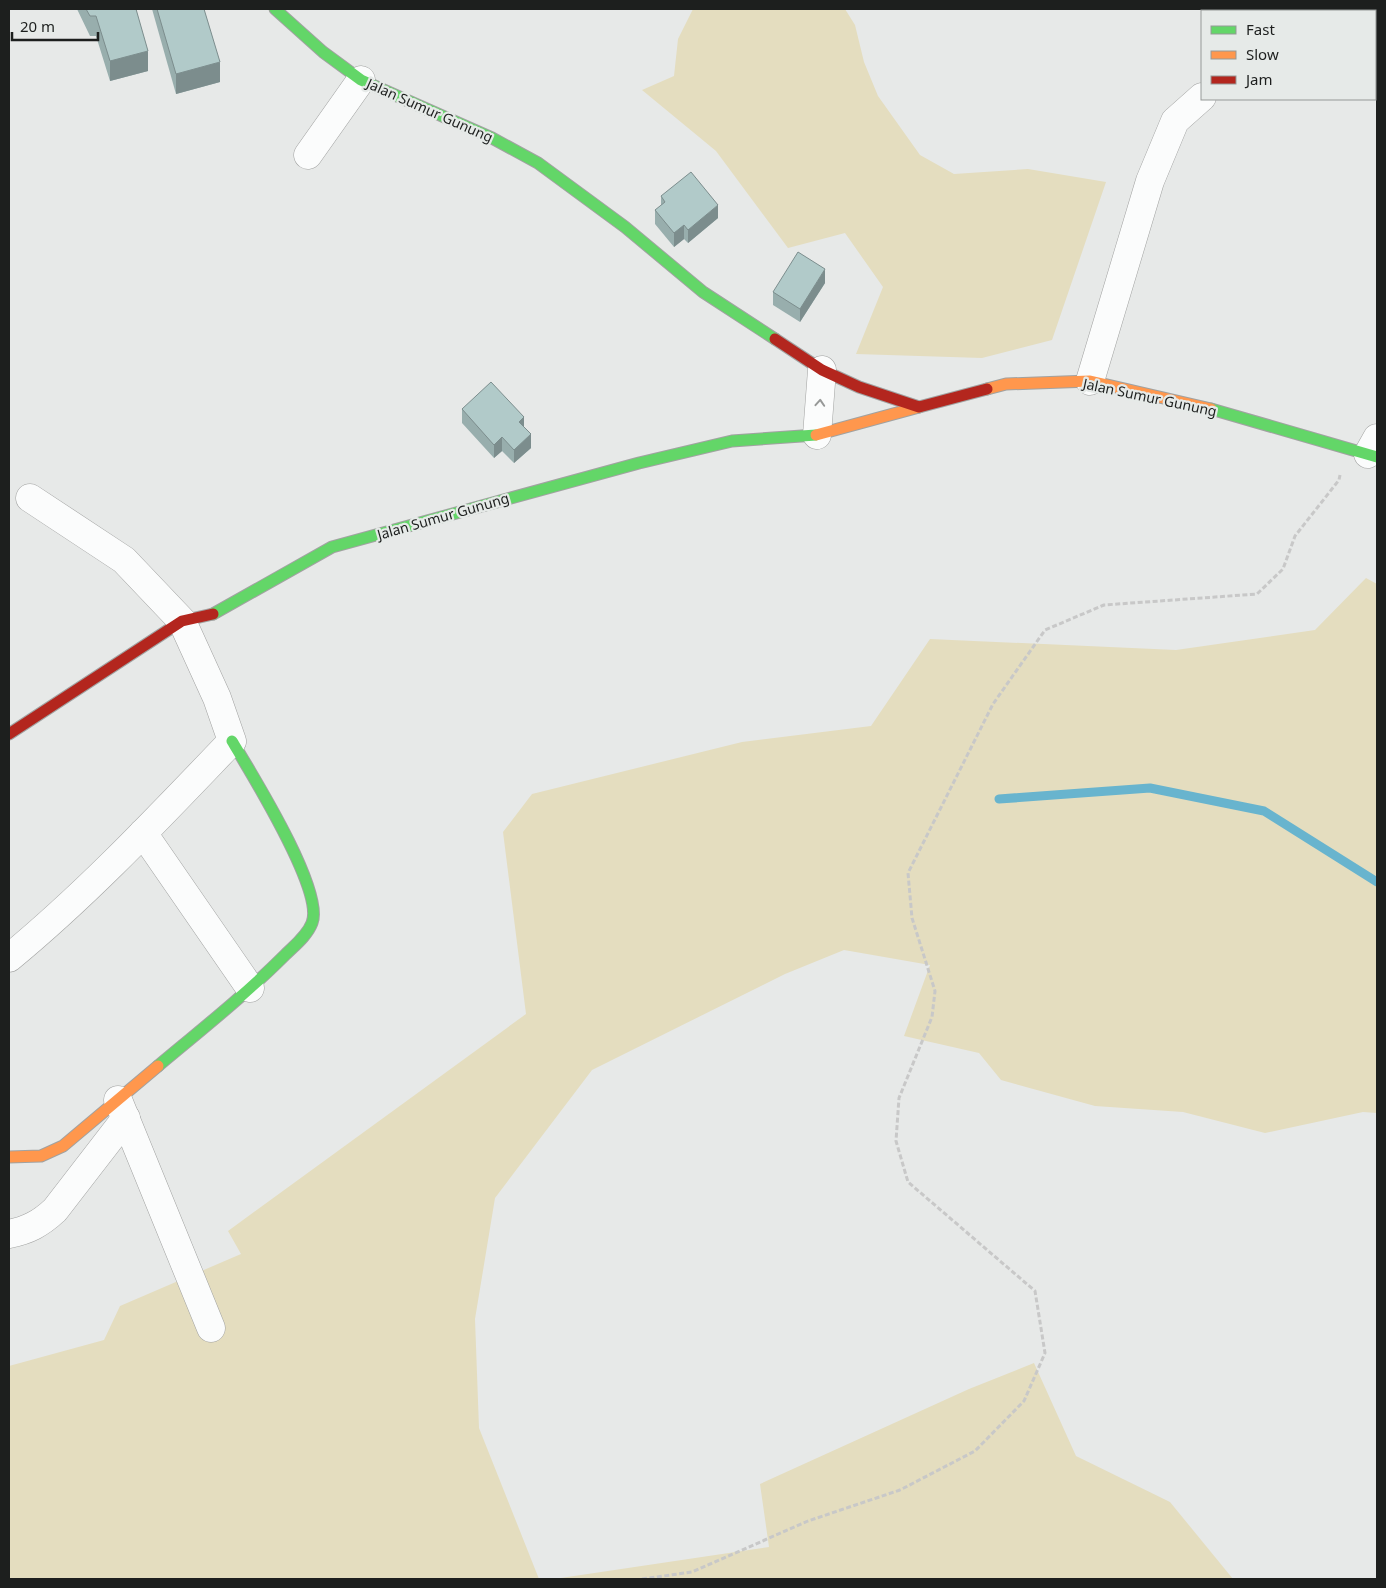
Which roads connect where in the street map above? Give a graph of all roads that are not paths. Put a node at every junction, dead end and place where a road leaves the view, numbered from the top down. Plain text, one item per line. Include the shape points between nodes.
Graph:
1 (275, 9) edge
2 (361, 80) junction
3 (1201, 98) edge
4 (308, 155) dead end
5 (822, 370) junction
6 (1090, 381) junction
7 (919, 407) junction
8 (817, 435) junction
9 (1367, 449) edge
10 (30, 498) dead end
11 (182, 621) junction
12 (9, 734) edge
13 (232, 741) junction
14 (143, 833) junction
15 (9, 958) edge
16 (250, 988) junction
17 (122, 1109) junction
18 (9, 1157) edge
19 (9, 1234) edge
20 (211, 1328) dead end

1 - 2 street, Jalan Sumur Gunung via 323,52
2 - 4 street
2 - 5 street, Jalan Sumur Gunung via 492,138 538,163 625,227 703,292
3 - 6 street via 1175,121 1150,181
5 - 7 street, Jalan Sumur Gunung
8 -> 5 street
6 - 7 street, Jalan Sumur Gunung via 1006,384
6 - 9 street, Jalan Sumur Gunung
7 - 8 street, Jalan Sumur Gunung
8 - 11 street, Jalan Sumur Gunung via 732,441 536,490 332,547 211,615
10 - 11 street via 124,560
11 - 12 street, Jalan Sumur Gunung
11 - 13 street via 217,698
13 - 14 street
13 - 16 street via 282,827 313,902 312,923 304,935
14 - 15 street via 55,920
14 - 16 street
16 - 17 street
17 - 18 street via 63,1146 40,1156
17 - 19 street via 55,1210 28,1230
17 - 20 street

